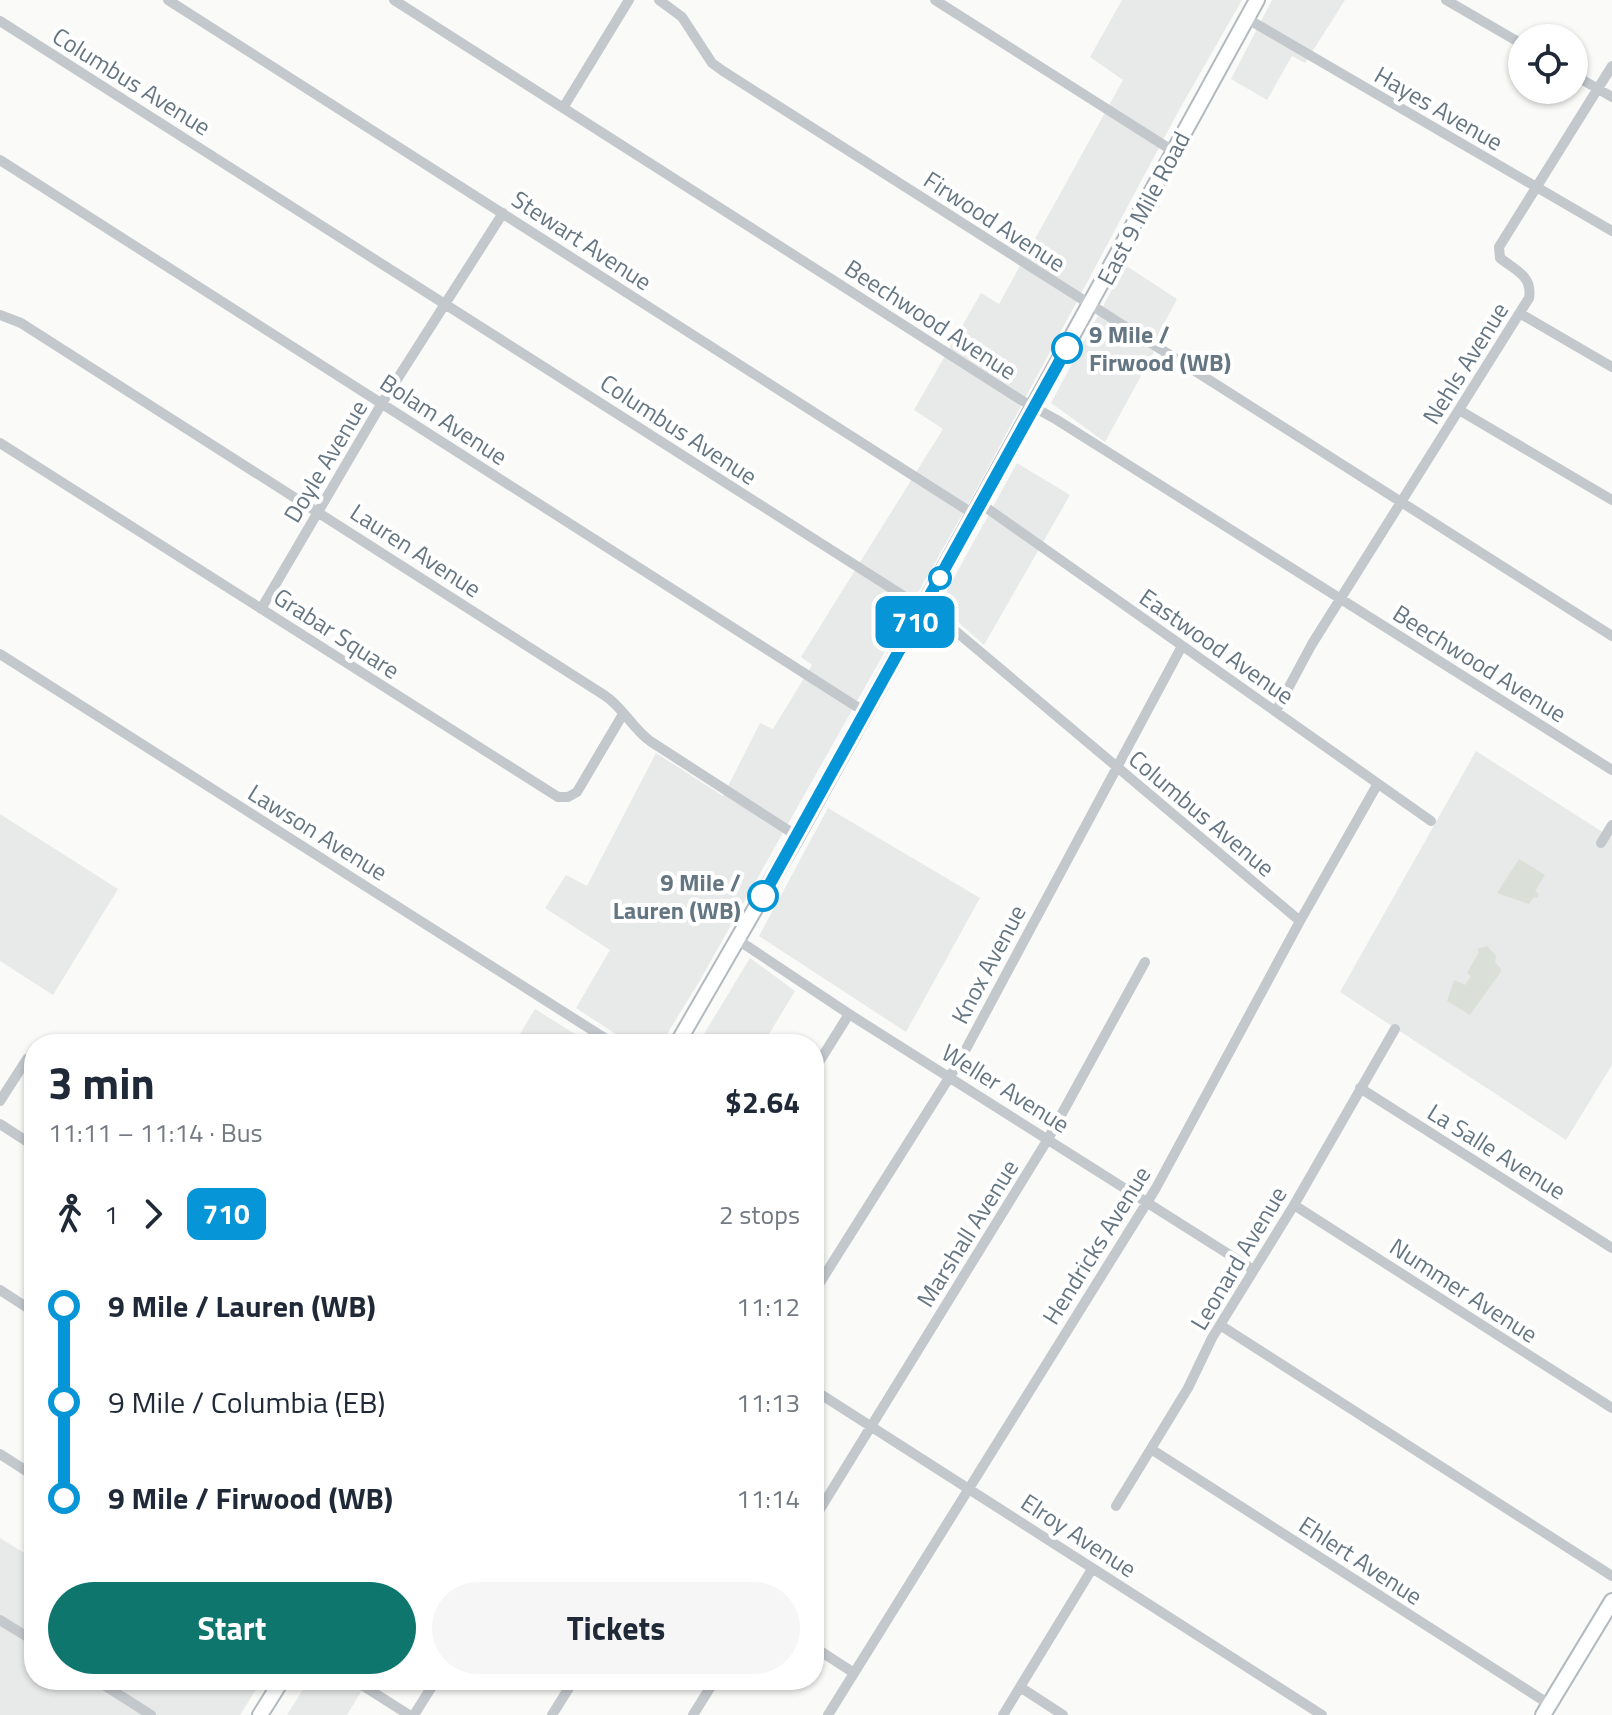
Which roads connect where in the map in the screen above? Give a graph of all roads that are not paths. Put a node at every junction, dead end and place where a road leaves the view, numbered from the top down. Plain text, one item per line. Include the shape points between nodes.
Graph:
1 (168, 0) edge
2 (394, 0) edge
3 (629, 0) edge
4 (659, 0) edge
5 (935, 0) edge
6 (1257, 0) edge
7 (1446, 0) edge
8 (1246, 18) junction
9 (0, 21) edge
10 (1508, 36) edge
11 (1612, 66) edge
12 (1588, 83) edge
13 (1598, 89) junction
14 (1612, 97) edge
15 (563, 108) junction
16 (1173, 151) junction
17 (0, 160) edge
18 (1535, 186) junction
19 (503, 213) junction
20 (1612, 231) edge
21 (446, 304) junction
22 (1090, 305) junction
23 (1521, 314) junction
24 (0, 315) edge
25 (1612, 367) edge
26 (382, 403) junction
27 (1035, 407) junction
28 (1459, 410) junction
29 (0, 443) edge
30 (1612, 500) edge
31 (1402, 502) junction
32 (978, 509) junction
33 (317, 511) junction
34 (1341, 599) junction
35 (923, 608) junction
36 (261, 609) junction
37 (1612, 636) edge
38 (1182, 646) junction
39 (0, 654) edge
40 (1276, 711) junction
41 (865, 712) junction
42 (623, 714) junction
43 (1115, 767) junction
44 (1612, 770) edge
45 (1377, 785) junction
46 (1431, 821) dead end
47 (1612, 825) edge
48 (797, 836) junction
49 (1601, 843) dead end
50 (1300, 921) junction
51 (738, 940) junction
52 (1145, 962) dead end
53 (849, 1014) junction
54 (1395, 1029) dead end
55 (598, 1034) edge
56 (683, 1034) edge
57 (824, 1054) edge
58 (24, 1064) edge
59 (949, 1076) junction
60 (1360, 1088) junction
61 (0, 1101) edge
62 (0, 1124) edge
63 (1048, 1139) junction
64 (24, 1140) edge
65 (1146, 1202) junction
66 (1294, 1205) junction
67 (1612, 1248) edge
68 (1252, 1269) junction
69 (824, 1276) edge
70 (0, 1290) edge
71 (24, 1306) edge
72 (1220, 1325) junction
73 (824, 1396) edge
74 (1612, 1408) edge
75 (870, 1426) junction
76 (1151, 1449) junction
77 (0, 1454) edge
78 (24, 1470) edge
79 (969, 1488) junction
80 (824, 1502) edge
81 (1116, 1506) dead end
82 (1092, 1569) junction
83 (1612, 1576) edge
84 (1612, 1601) edge
85 (0, 1620) edge
86 (24, 1635) edge
87 (824, 1654) edge
88 (854, 1673) junction
89 (1020, 1687) junction
90 (112, 1690) edge
91 (276, 1690) edge
92 (371, 1690) edge
93 (429, 1690) edge
94 (568, 1690) edge
95 (709, 1690) edge
96 (1546, 1710) edge
97 (151, 1715) edge
98 (260, 1715) edge
99 (412, 1715) edge
100 (552, 1715) edge
101 (693, 1715) edge
102 (828, 1715) edge
103 (1003, 1715) edge
104 (1063, 1715) edge
105 (1322, 1715) edge

1 - 19 street, Stewart Avenue
2 - 15 street, Beechwood Avenue
3 - 15 street
4 - 22 street, Firwood Avenue via 682,17 723,71
5 - 16 street
6 - 8 main road, East 9 Mile Road
7 - 10 street
8 - 16 main road, East 9 Mile Road
8 - 18 street, Hayes Avenue
9 - 21 street, Columbus Avenue
11 - 13 street, Nehls Avenue
12 - 13 street
13 - 14 street
13 - 18 street, Nehls Avenue
15 - 27 street, Beechwood Avenue
16 - 22 main road, East 9 Mile Road
17 - 26 street, Bolam Avenue
18 - 20 street, Hayes Avenue
18 - 23 street, Nehls Avenue via 1499,247 1500,258 1529,284
19 - 21 street, Doyle Avenue
19 - 32 street, Stewart Avenue
21 - 26 street, Doyle Avenue
21 - 35 street, Columbus Avenue
22 - 27 main road, East 9 Mile Road
22 - 31 street, Firwood Avenue
23 - 25 street
23 - 28 street, Nehls Avenue
24 - 33 street, Lauren Avenue via 21,323
26 - 33 street, Doyle Avenue
26 - 41 street, Bolam Avenue
27 - 32 main road, East 9 Mile Road
27 - 34 street, Beechwood Avenue
28 - 30 street
28 - 31 street, Nehls Avenue
29 - 36 street, Grabar Square
31 - 34 street, Nehls Avenue
31 - 37 street, Firwood Avenue
32 - 35 main road, East 9 Mile Road
32 - 38 street, Eastwood Avenue
33 - 36 street, Doyle Avenue
33 - 42 street, Lauren Avenue via 611,700
34 - 40 street, Nehls Avenue
34 - 44 street, Beechwood Avenue
35 - 41 main road, East 9 Mile Road
35 - 43 street, Columbus Avenue
36 - 42 street, Grabar Square via 564,798 580,789
38 - 40 street, Eastwood Avenue
38 - 43 street, Knox Avenue
39 - 55 street, Lawson Avenue
40 - 45 street, Eastwood Avenue
41 - 48 main road, East 9 Mile Road
42 - 48 street, Lauren Avenue via 650,741
43 - 50 street, Columbus Avenue
43 - 59 street, Knox Avenue
45 - 46 street, Eastwood Avenue
45 - 50 street, Hendricks Avenue
47 - 49 street
48 - 51 main road, East 9 Mile Road
50 - 65 street, Hendricks Avenue
51 - 53 street, Weller Avenue
51 - 56 main road, East 9 Mile Road
52 - 63 street, Marshall Avenue
53 - 57 street
53 - 59 street, Weller Avenue
54 - 60 street, Leonard Avenue
58 - 61 street
59 - 63 street, Weller Avenue
59 - 69 street, Knox Avenue
60 - 66 street, Leonard Avenue
60 - 67 street, La Salle Avenue
62 - 64 street
63 - 65 street, Weller Avenue
63 - 75 street, Marshall Avenue
65 - 68 street, Weller Avenue
65 - 79 street, Hendricks Avenue
66 - 68 street, Leonard Avenue
66 - 74 street, Nummer Avenue
68 - 72 street, Leonard Avenue
70 - 71 street
72 - 76 street, Leonard Avenue
72 - 83 street
73 - 75 street, Elroy Avenue
75 - 79 street, Elroy Avenue
75 - 80 street, Marshall Avenue
76 - 81 street, Leonard Avenue
76 - 96 street, Ehlert Avenue
77 - 78 street
79 - 82 street, Elroy Avenue
79 - 88 street, Hendricks Avenue
82 - 89 street
82 - 105 street, Elroy Avenue
84 - 96 main road
85 - 86 street
87 - 88 street
88 - 102 street, Hendricks Avenue
89 - 103 street
89 - 104 street
90 - 97 street
91 - 98 main road
92 - 99 street
93 - 99 street
94 - 100 street
95 - 101 street

